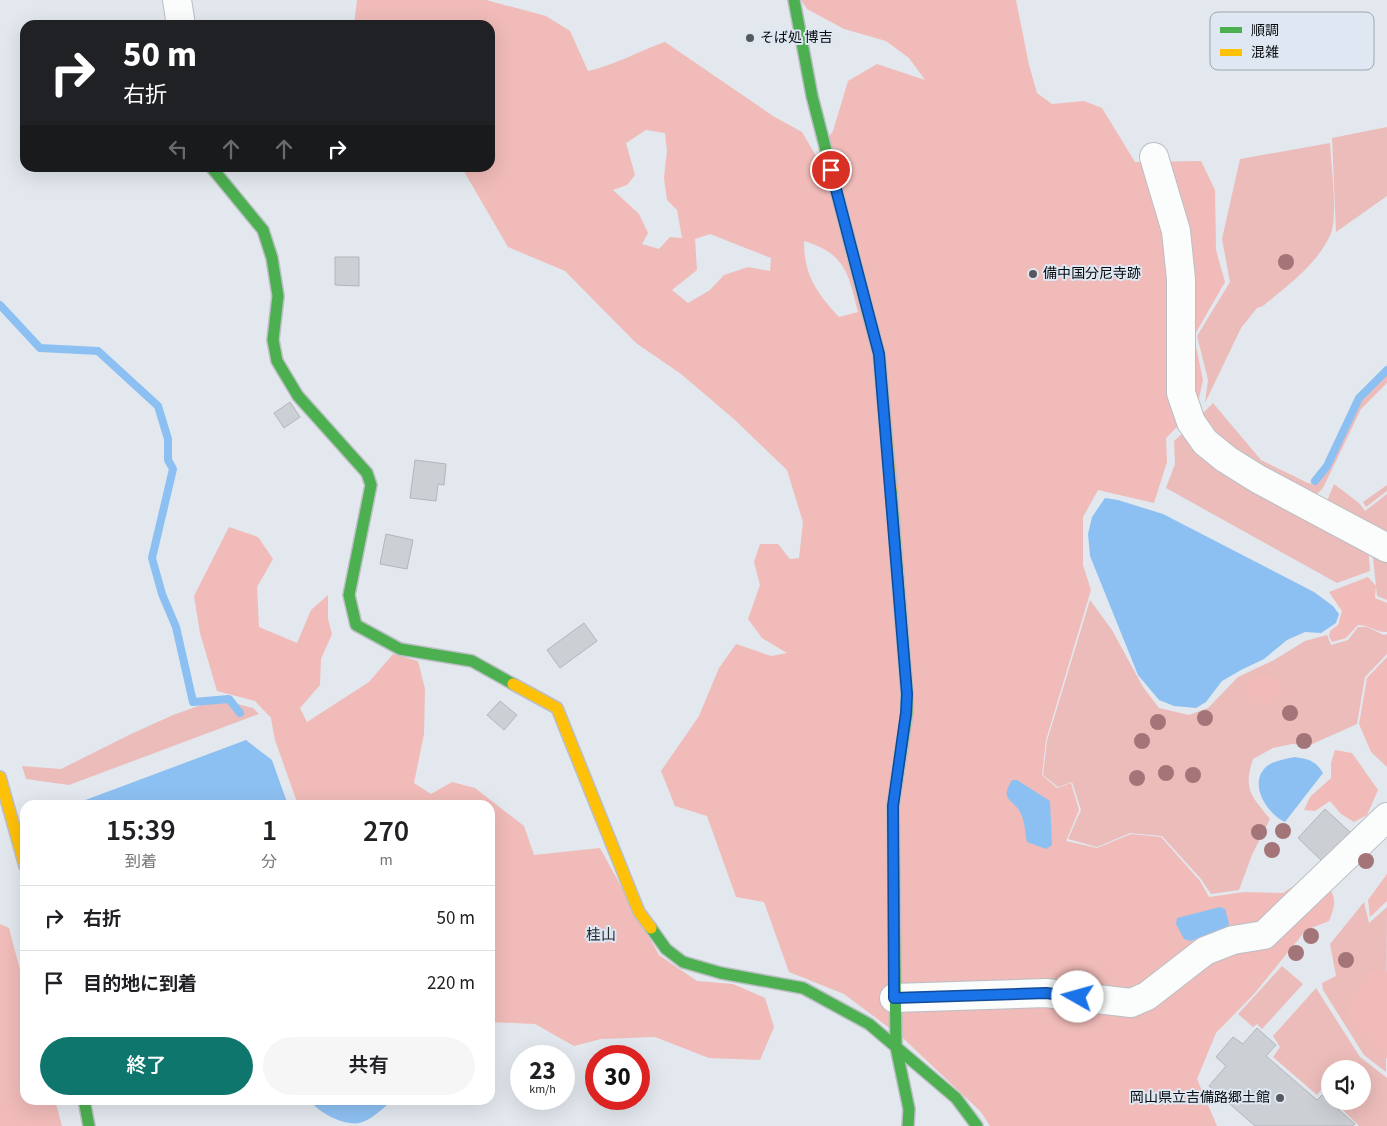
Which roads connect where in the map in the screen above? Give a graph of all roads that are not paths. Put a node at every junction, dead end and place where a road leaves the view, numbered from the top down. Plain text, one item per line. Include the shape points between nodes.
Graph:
1 (177, 0) edge
2 (794, 0) edge
3 (180, 20) edge
4 (1154, 157) dead end
5 (215, 172) edge
6 (1387, 548) edge
7 (0, 777) edge
8 (1387, 817) edge
9 (20, 848) edge
10 (894, 998) junction
11 (896, 1047) junction
12 (85, 1105) edge
13 (89, 1126) edge
14 (908, 1126) edge
15 (977, 1126) edge

1 - 3 street
2 - 10 street via 812,96 879,354 882,379 907,694 893,806
4 - 6 street via 1176,231 1181,279 1181,393 1191,422 1205,442 1226,459
5 - 11 street via 263,230 272,258 278,296 273,340 277,361 298,396 366,473 371,485 349,595 356,625 400,649 472,661 557,708 639,912 666,949 684,962 721,973 803,988 869,1024
7 - 9 street
8 - 10 street via 1264,935 1233,940 1205,952 1147,996 1132,1003 1046,993
10 - 11 street
11 - 14 street via 909,1109
11 - 15 street via 956,1098
12 - 13 street

